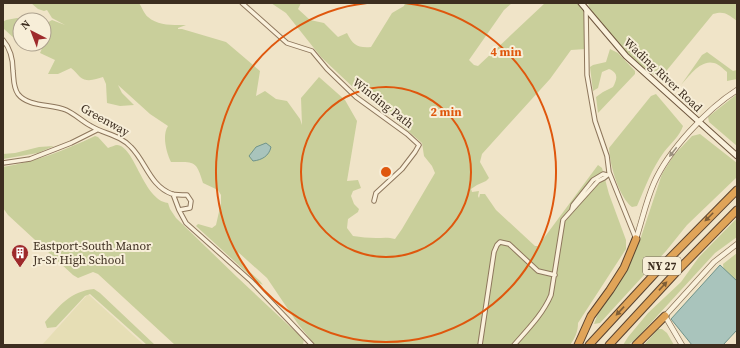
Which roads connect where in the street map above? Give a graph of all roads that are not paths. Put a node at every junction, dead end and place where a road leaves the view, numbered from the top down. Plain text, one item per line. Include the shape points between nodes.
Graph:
1 (242, 3) edge
2 (581, 3) edge
3 (586, 8) junction
4 (3, 40) edge
5 (737, 90) edge
6 (699, 123) junction
7 (97, 130) junction
8 (737, 156) edge
9 (3, 163) edge
10 (608, 175) junction
11 (737, 190) edge
12 (173, 194) junction
13 (374, 201) dead end
14 (179, 210) junction
15 (737, 210) edge
16 (636, 239) junction
17 (737, 244) edge
18 (555, 275) junction
19 (665, 316) junction
20 (312, 345) edge
21 (480, 345) edge
22 (514, 345) edge
23 (578, 345) edge
24 (589, 345) edge
25 (608, 345) edge
26 (636, 345) edge
27 (682, 345) edge

1 - 13 street, Winding Path via 288,43 312,51 326,69 356,98 419,145 402,169 376,193
2 - 3 main road, Wading River Road
3 - 6 main road, Wading River Road via 626,56
3 - 10 street via 587,75 595,121 607,156
4 - 7 street, Greenway via 11,55 13,83 18,95 32,104 51,105 66,110
5 - 6 street
6 - 8 main road, Wading River Road
6 -> 16 street via 670,155 659,172
7 - 9 street via 30,159
7 - 12 street, Greenway via 117,136 131,146 157,185
10 - 16 street
10 - 18 street via 597,177 563,220
11 -> 24 highway, NY 27
12 - 14 street
12 - 14 street, Greenway via 187,195 191,201 190,208
14 - 20 street via 186,223 251,282
25 -> 15 highway, NY 27
16 - 23 highway via 624,268 591,316
17 - 19 street via 714,262
18 - 21 street via 538,271 509,244 500,242 494,252
18 - 22 street via 547,304
19 - 26 highway
19 - 27 street

